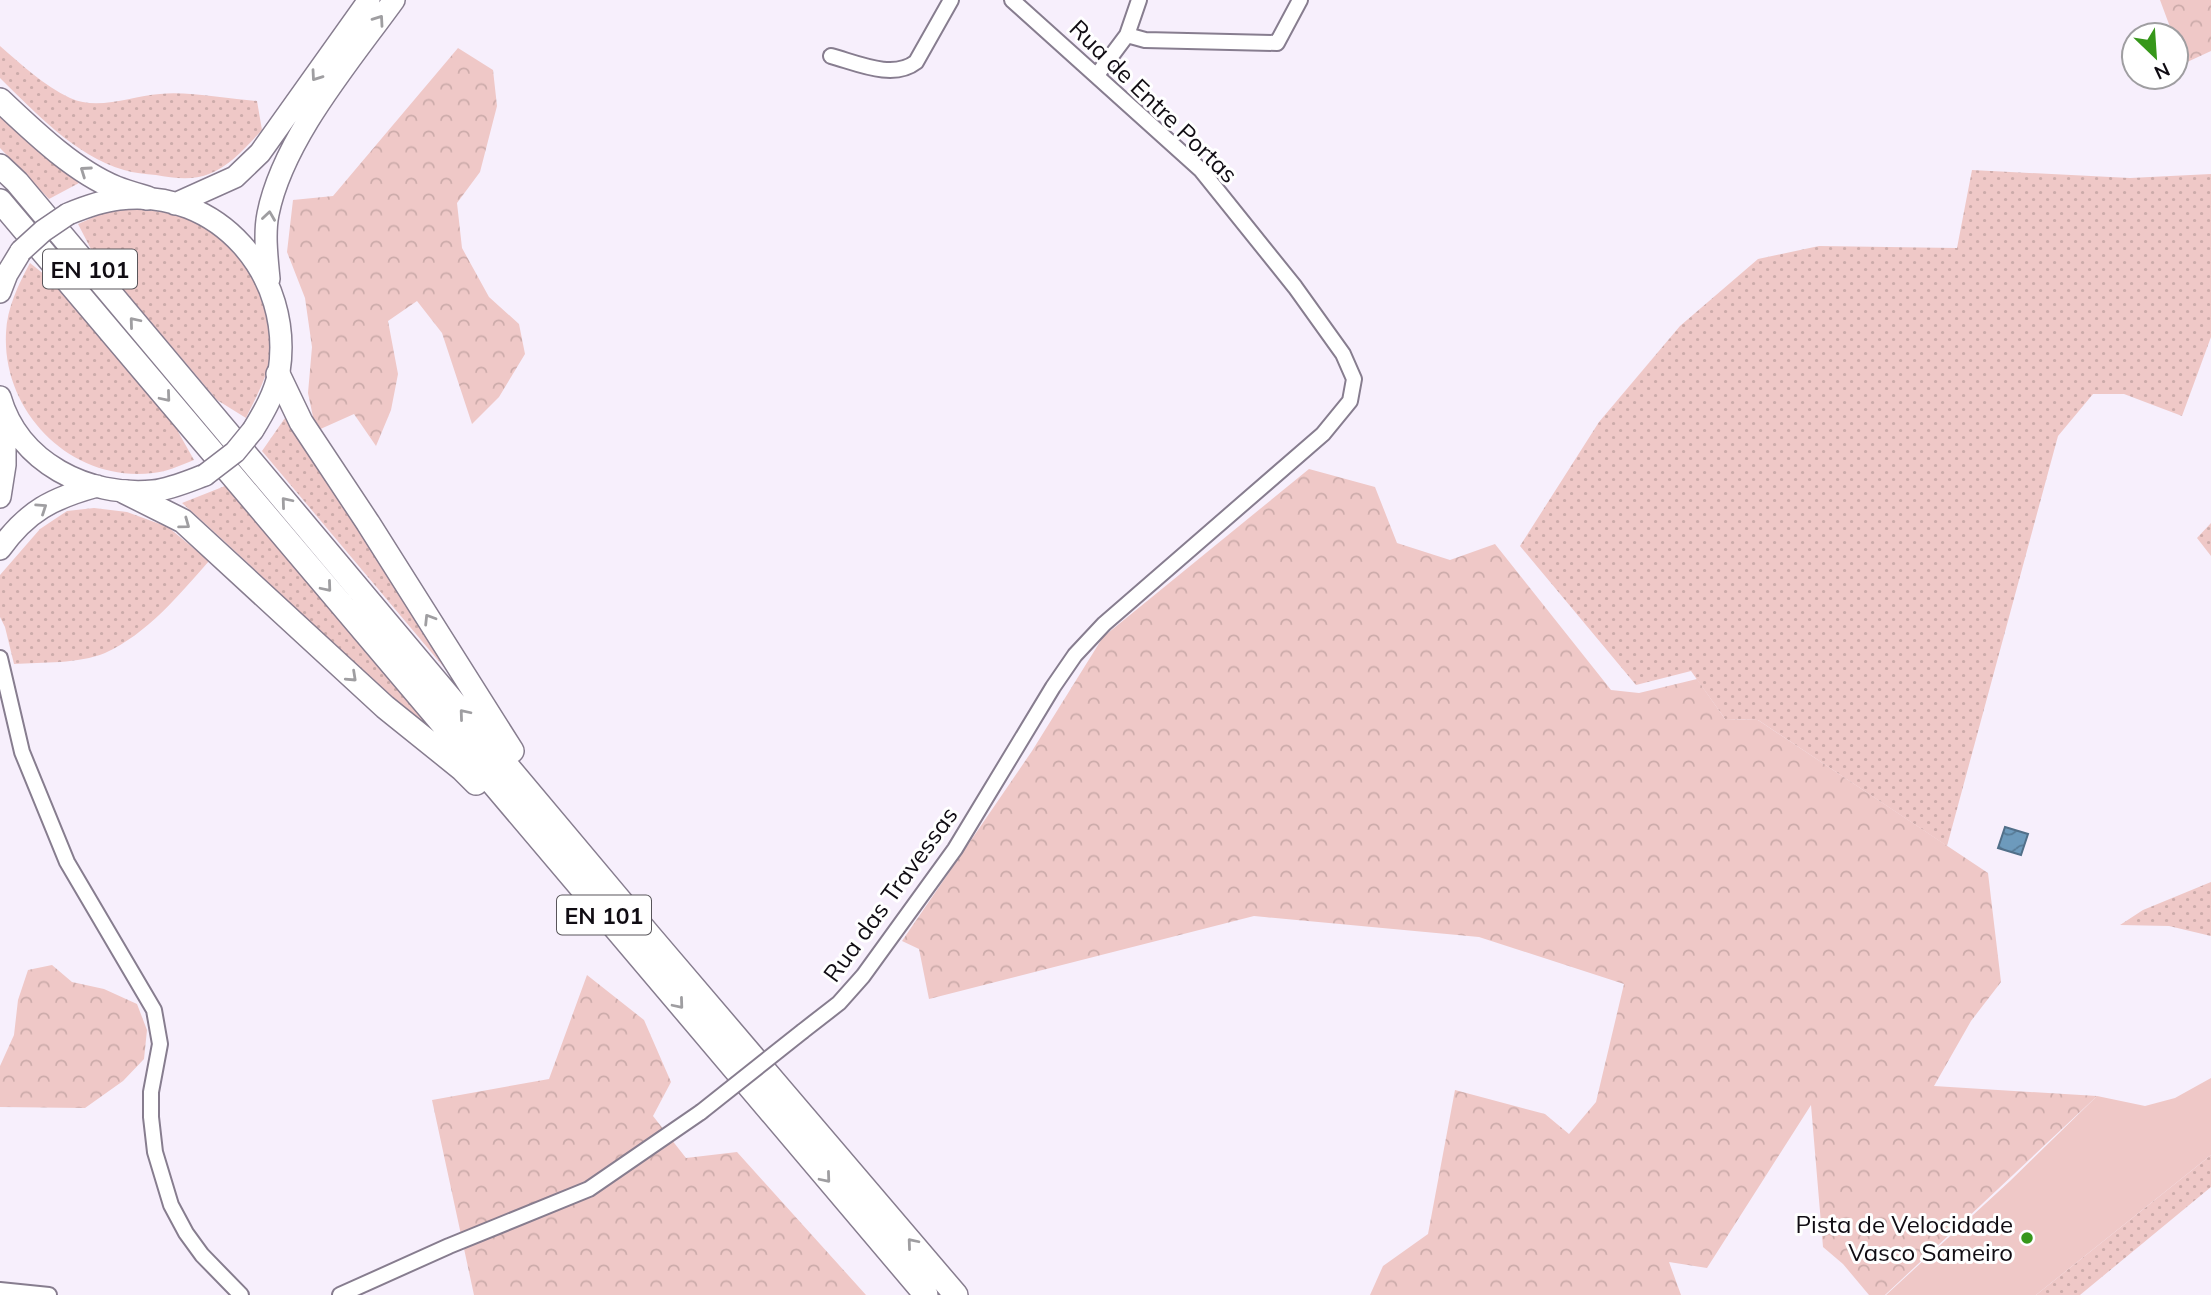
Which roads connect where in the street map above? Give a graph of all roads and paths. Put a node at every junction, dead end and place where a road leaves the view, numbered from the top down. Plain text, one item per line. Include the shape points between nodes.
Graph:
1 (369, 0) edge
2 (394, 0) edge
3 (951, 0) edge
4 (1012, 0) edge
5 (1139, 0) edge
6 (1300, 0) edge
7 (1127, 35) junction
8 (831, 56) dead end
9 (1097, 75) junction
10 (0, 100) edge
11 (0, 166) edge
12 (147, 198) junction
13 (0, 201) edge
14 (175, 204) junction
15 (269, 284) junction
16 (0, 292) edge
17 (278, 374) junction
18 (1354, 379) joint
19 (2, 406) edge
20 (97, 486) junction
21 (125, 492) junction
22 (0, 497) edge
23 (0, 549) edge
24 (0, 658) edge
25 (649, 935) junction
26 (656, 977) junction
27 (0, 1290) edge
28 (48, 1295) edge
29 (241, 1295) edge
30 (340, 1295) edge
31 (926, 1295) edge
32 (956, 1295) edge

1 -> 14 main road via 260,153 235,177
15 -> 2 main road via 267,216 285,164 303,128
3 - 8 street via 916,62 907,69 868,66
4 - 9 street, Rua de Entre Portas
5 - 7 street
6 - 7 street via 1277,43 1145,40
7 - 9 street
9 - 18 street, Rua de Entre Portas via 1201,170 1296,287 1343,354
12 -> 10 highway via 88,174
25 -> 11 highway, EN 101
12 - 14 main road
12 - 16 main road, bridge via 93,204 68,214 21,251
13 -> 26 highway, EN 101
14 - 15 main road via 203,214 235,237
15 - 17 main road via 279,313 282,344
17 - 21 main road, bridge via 269,404 235,452 205,475 156,491
25 -> 17 highway via 637,905 506,744 301,422
18 - 30 street, Rua das Travessas, bridge via 1350,401 1323,434 1104,624 1075,655 955,849 839,1003 701,1112 589,1189
19 - 20 main road via 23,441 46,463 69,478
19 - 22 main road via 5,465
20 - 21 main road
23 -> 20 main road via 41,506
21 -> 26 highway via 183,521 385,707 462,769 624,954
24 - 29 street via 22,752 67,862 154,1010 160,1044 151,1117 155,1152 171,1205 202,1255
32 -> 25 highway, EN 101
26 -> 31 highway, EN 101
27 - 28 street

